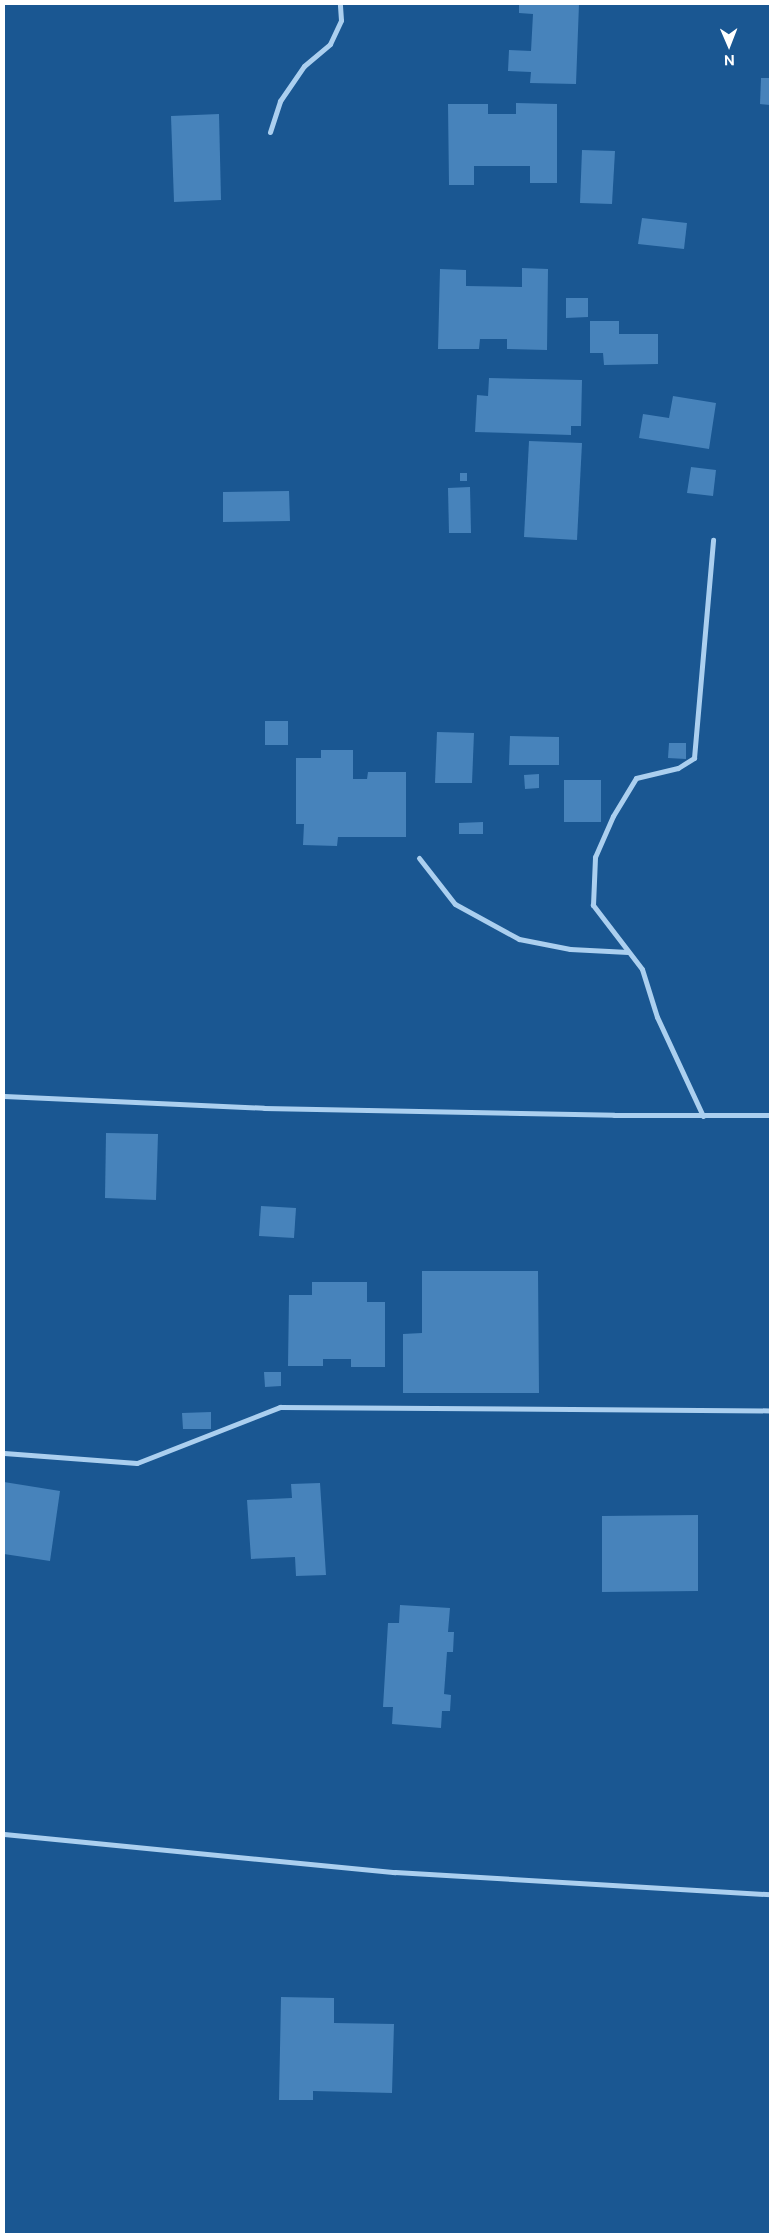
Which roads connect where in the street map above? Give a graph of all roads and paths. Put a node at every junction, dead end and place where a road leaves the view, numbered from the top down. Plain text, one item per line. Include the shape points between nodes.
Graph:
1 (340, 4) edge
2 (270, 132) dead end
3 (713, 540) dead end
4 (419, 858) dead end
5 (628, 952) junction
6 (4, 1096) edge
7 (770, 1115) edge
8 (703, 1116) junction
9 (770, 1410) edge
10 (4, 1453) edge
11 (4, 1834) edge
12 (770, 1894) edge

1 - 2 street via 341,20 330,44 304,66 280,101
3 - 5 street via 694,758 678,768 636,778 613,816 596,857 593,905
4 - 5 street via 455,904 520,939 570,949
5 - 8 street via 642,969 657,1017
6 - 8 street via 264,1108
7 - 8 street
9 - 10 street via 280,1406 137,1463
11 - 12 street via 395,1872

